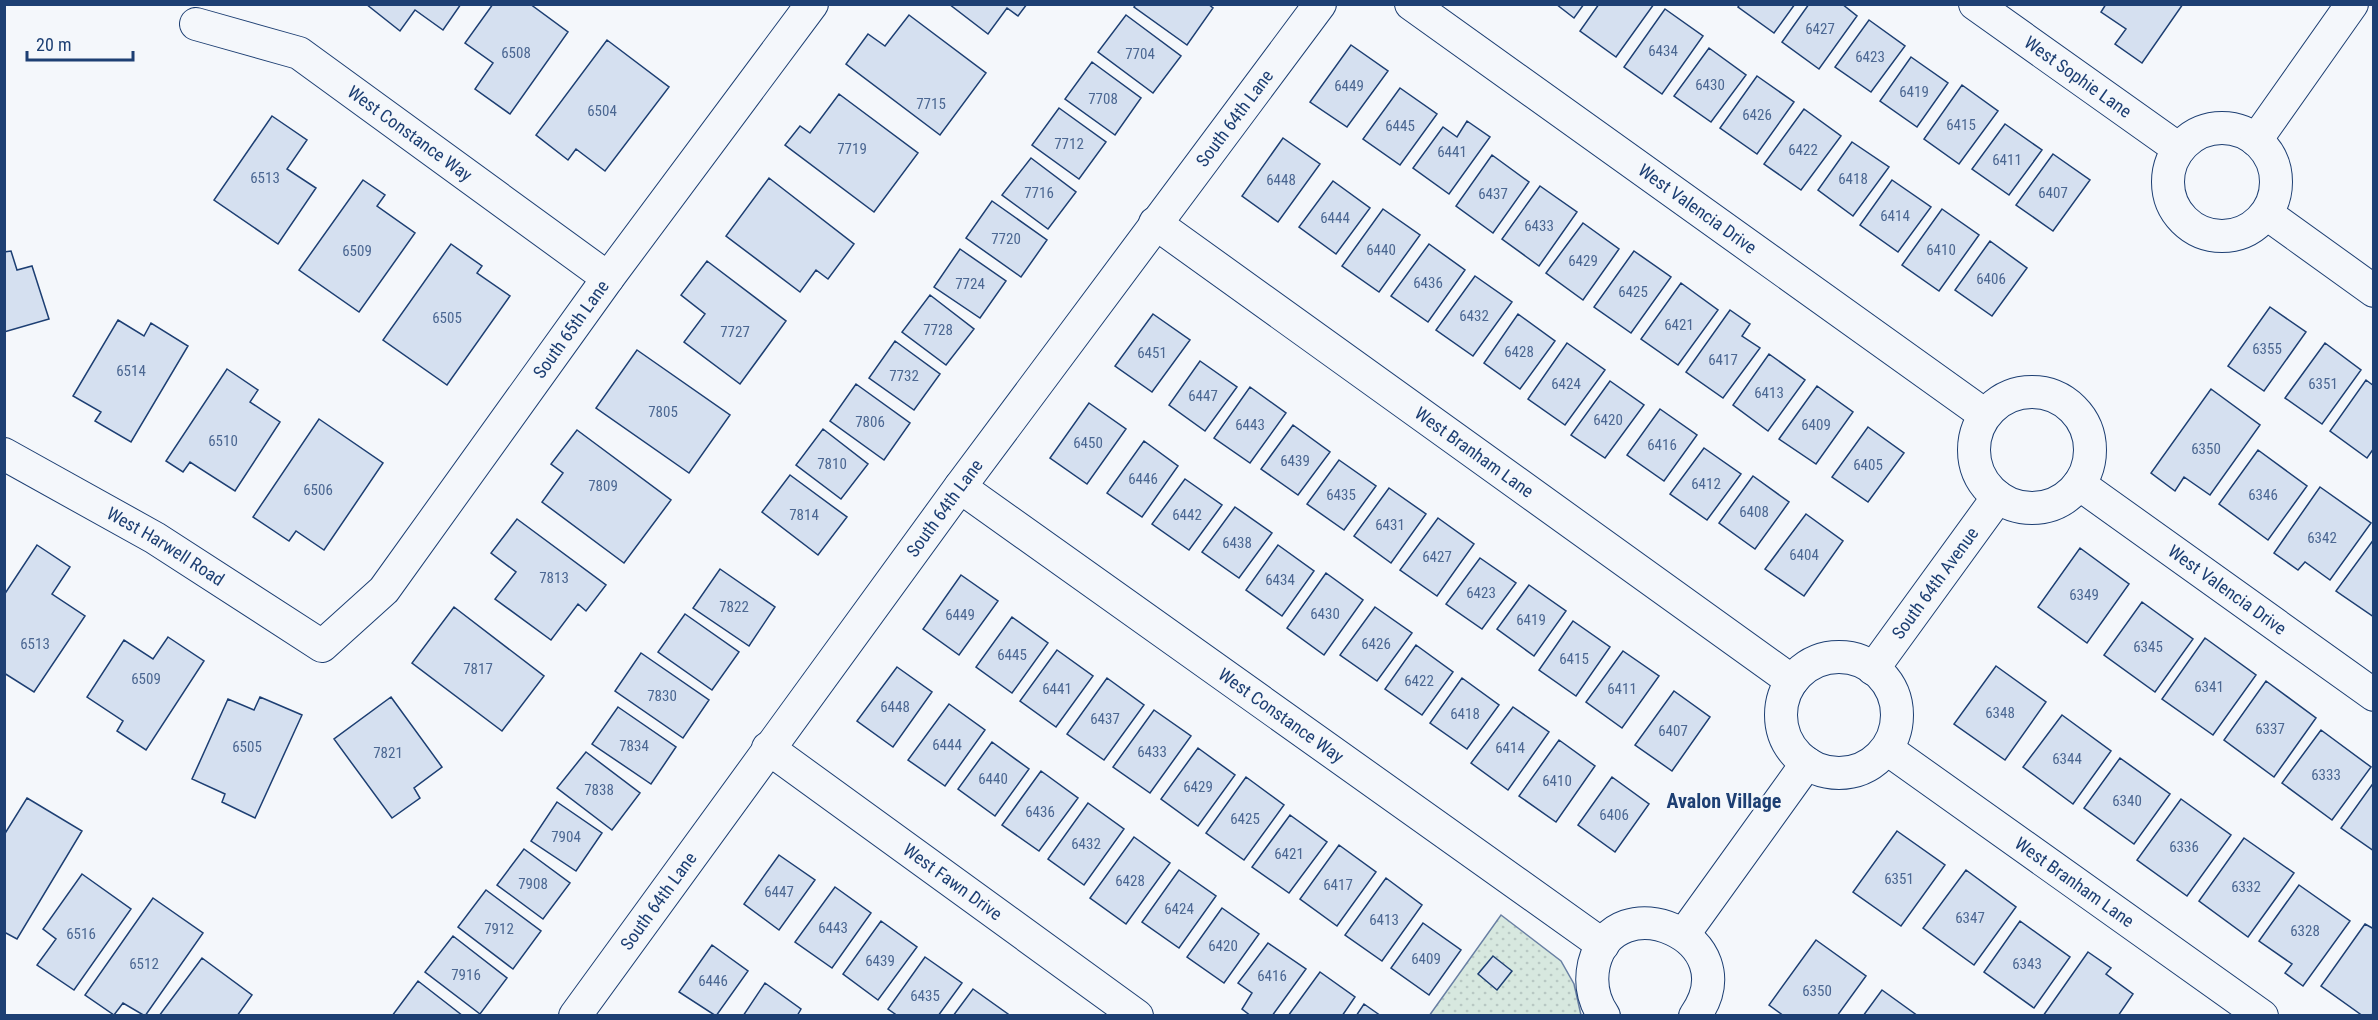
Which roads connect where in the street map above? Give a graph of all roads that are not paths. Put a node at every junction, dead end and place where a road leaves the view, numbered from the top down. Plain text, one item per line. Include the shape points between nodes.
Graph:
1 (812, 4) edge
2 (1320, 4) edge
3 (1410, 4) edge
4 (1975, 4) edge
5 (2352, 4) edge
6 (196, 24) dead end
7 (2256, 140) junction
8 (2178, 149) junction
9 (2267, 214) junction
10 (1155, 223) junction
11 (608, 278) junction
12 (2373, 291) edge
13 (1985, 416) junction
14 (7, 461) edge
15 (2079, 484) junction
16 (960, 487) junction
17 (1998, 497) junction
18 (322, 646) joint
19 (1873, 669) junction
20 (1792, 681) junction
21 (2373, 695) edge
22 (768, 748) junction
23 (1887, 749) junction
24 (1807, 763) junction
25 (1684, 934) junction
26 (1603, 945) junction
27 (1697, 1015) edge
28 (575, 1016) edge
29 (1137, 1016) edge
30 (1604, 1016) edge
31 (2262, 1016) edge

1 - 11 street, South 65th Lane
2 - 10 street, South 64th Lane
3 - 13 street, West Valencia Drive
4 - 8 street, West Sophie Lane
5 - 7 street
6 - 11 street, West Constance Way via 299,53
7 - 8 street via 2224,128 2206,130
7 - 9 street via 2266,150 2276,175 2277,189
8 - 9 street via 2171,163 2169,194 2175,209 2191,226 2212,236 2227,237 2256,225
9 - 12 street
10 - 16 street, South 64th Lane
10 - 20 street, West Branham Lane
11 - 18 street, South 65th Lane via 384,590
13 - 15 street via 2000,402 2018,394 2038,393 2057,398 2073,410 2085,427 2090,446 2088,466
13 - 17 street via 1974,450 1977,469 1985,485
14 - 18 street, West Harwell Road via 154,538
15 - 17 street via 2051,506 2015,506
15 - 21 street, West Valencia Drive
16 - 22 street, South 64th Lane
16 - 26 street, West Constance Way
17 - 19 street, South 64th Avenue
19 - 20 street via 1840,657 1821,660
19 - 23 street via 1886,681 1896,706 1895,733
20 - 24 street via 1781,718 1789,744
22 - 28 street, South 64th Lane
22 - 29 street, West Fawn Drive
23 - 24 street via 1874,762 1841,773 1823,771
23 - 31 street, West Branham Lane
24 - 25 street
25 - 26 street via 1668,925 1650,922 1632,925
25 - 27 street via 1697,947 1708,980
26 - 30 street via 1592,976 1593,993

